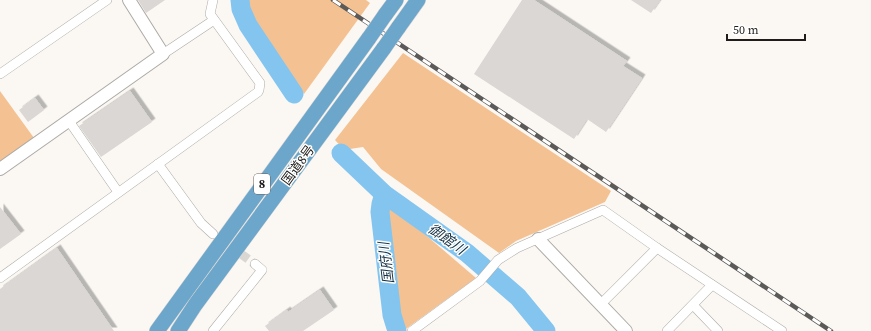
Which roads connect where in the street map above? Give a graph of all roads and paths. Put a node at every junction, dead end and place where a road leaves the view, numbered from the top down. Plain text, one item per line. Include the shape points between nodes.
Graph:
1 (107, 0) edge
2 (129, 0) edge
3 (213, 0) edge
4 (396, 0) edge
5 (418, 0) edge
6 (214, 20) junction
7 (163, 54) junction
8 (0, 74) edge
9 (69, 121) junction
10 (158, 164) junction
11 (0, 169) edge
12 (118, 192) junction
13 (213, 234) tunnel mouth
14 (538, 238) junction
15 (657, 248) junction
16 (255, 264) dead end
17 (0, 278) edge
18 (712, 285) junction
19 (600, 304) junction
20 (694, 305) junction
21 (157, 331) edge
22 (178, 331) edge
23 (213, 331) edge
24 (412, 331) edge
25 (626, 331) edge
26 (667, 331) edge
27 (718, 331) edge
28 (782, 331) edge

1 - 8 street
2 - 7 street
3 - 6 street via 210,14
4 - 21 highway, 国道8号 / 8, bridge
5 - 22 highway, 国道8号 / 8, bridge
6 - 7 street
6 - 10 street via 260,83 259,90
7 - 9 street
9 - 11 street
9 - 12 street
10 - 12 street
10 - 13 street via 201,223
12 - 17 street
14 - 15 street via 603,210
14 - 19 street
14 - 24 street via 498,260 480,280
15 - 18 street
15 - 19 street
16 - 23 street via 262,270
18 - 20 street
18 - 28 street
19 - 25 street
20 - 26 street
20 - 27 street

